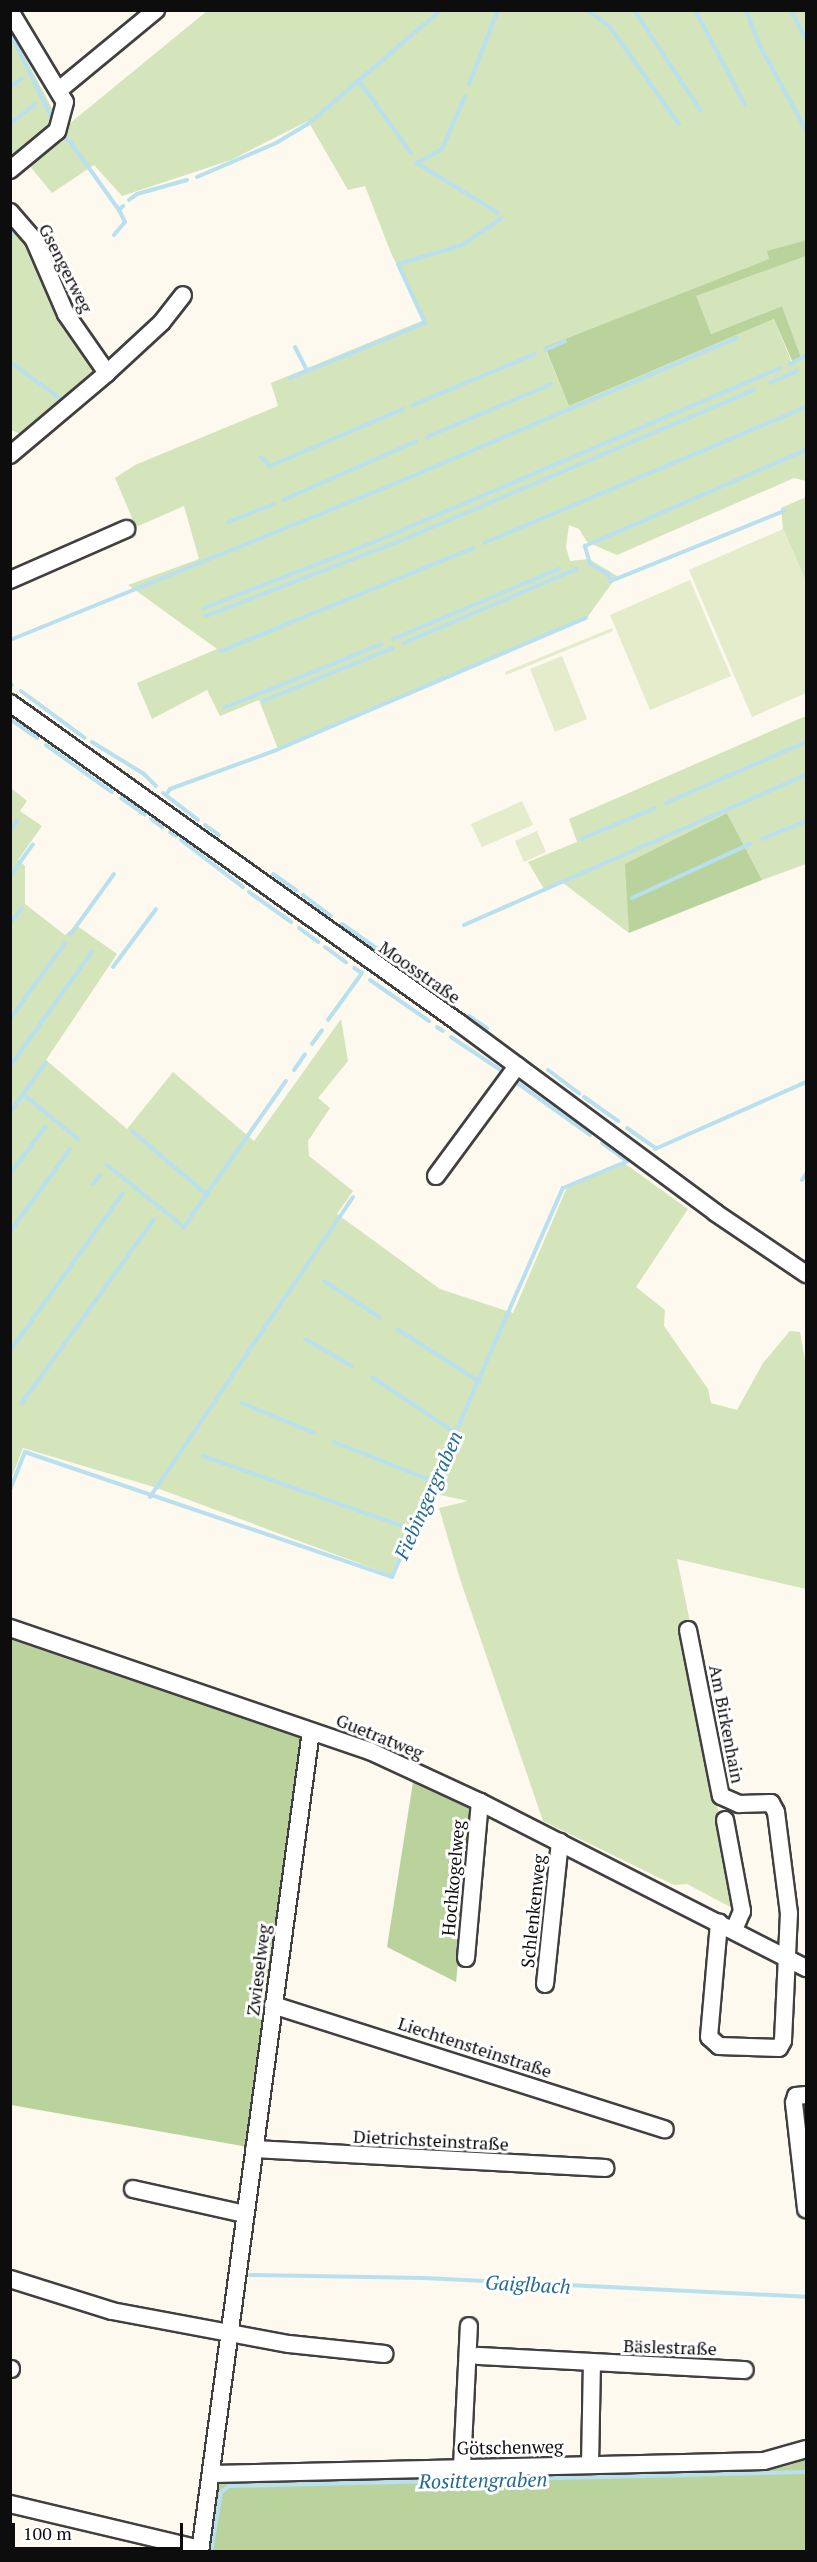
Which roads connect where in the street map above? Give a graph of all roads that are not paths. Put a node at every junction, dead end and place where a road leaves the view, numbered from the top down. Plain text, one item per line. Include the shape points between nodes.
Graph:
1 (156, 10) edge
2 (10, 11) edge
3 (59, 90) junction
4 (10, 170) edge
5 (10, 212) edge
6 (183, 295) dead end
7 (107, 373) junction
8 (10, 455) edge
9 (126, 529) dead end
10 (10, 580) edge
11 (10, 703) edge
12 (517, 1066) junction
13 (436, 1176) dead end
14 (807, 1274) edge
15 (10, 1628) edge
16 (688, 1630) dead end
17 (311, 1731) junction
18 (480, 1802) junction
19 (725, 1820) dead end
20 (560, 1842) junction
21 (719, 1922) junction
22 (734, 1930) junction
23 (466, 1958) dead end
24 (789, 1959) junction
25 (807, 1968) edge
26 (545, 1984) dead end
27 (273, 2005) junction
28 (807, 2095) edge
29 (665, 2128) dead end
30 (255, 2150) junction
31 (605, 2168) dead end
32 (133, 2189) dead end
33 (807, 2209) edge
34 (245, 2214) junction
35 (10, 2279) edge
36 (469, 2326) dead end
37 (230, 2334) junction
38 (384, 2354) dead end
39 (478, 2356) dead end
40 (592, 2364) junction
41 (745, 2370) dead end
42 (807, 2449) edge
43 (590, 2465) junction
44 (462, 2467) junction
45 (213, 2474) junction
46 (10, 2504) edge
47 (200, 2550) edge

1 - 3 street
2 - 3 street
3 - 4 street via 65,112 57,131
5 - 7 street, Gsengerweg via 34,240 66,314
6 - 7 street via 162,322
7 - 8 street
9 - 10 street
11 - 12 street, Moosstraße
12 - 13 street
12 - 14 street, Moosstraße via 716,1214
15 - 17 street, Guetratweg
16 - 24 street, Am Birkenhain via 721,1796 739,1804 771,1803 776,1812 787,1875
17 - 18 street, Guetratweg via 353,1744
17 - 27 street, Zwieselweg
18 - 20 street, Guetratweg
18 - 23 street, Hochkogelweg
19 - 22 street via 742,1911
20 - 21 street, Guetratweg
20 - 26 street, Schlenkenweg
21 - 22 street, Guetratweg
21 - 24 street via 709,2037 714,2045 779,2048 783,2041
22 - 24 street, Guetratweg
24 - 25 street, Guetratweg
27 - 29 street, Liechtensteinstraße
27 - 30 street, Zwieselweg
28 - 33 street via 796,2096 794,2103
30 - 31 street, Dietrichsteinstraße
30 - 34 street, Zwieselweg
32 - 34 street
34 - 37 street, Zwieselweg
35 - 37 street via 112,2311
36 - 44 street
37 - 38 street
37 - 45 street, Zwieselweg
39 - 40 street, Bäslestraße
40 - 41 street, Bäslestraße
40 - 43 street
42 - 43 street, Götschenweg via 764,2461
43 - 44 street, Götschenweg
44 - 45 street, Götschenweg
45 - 47 street, Zwieselweg
46 - 47 street

